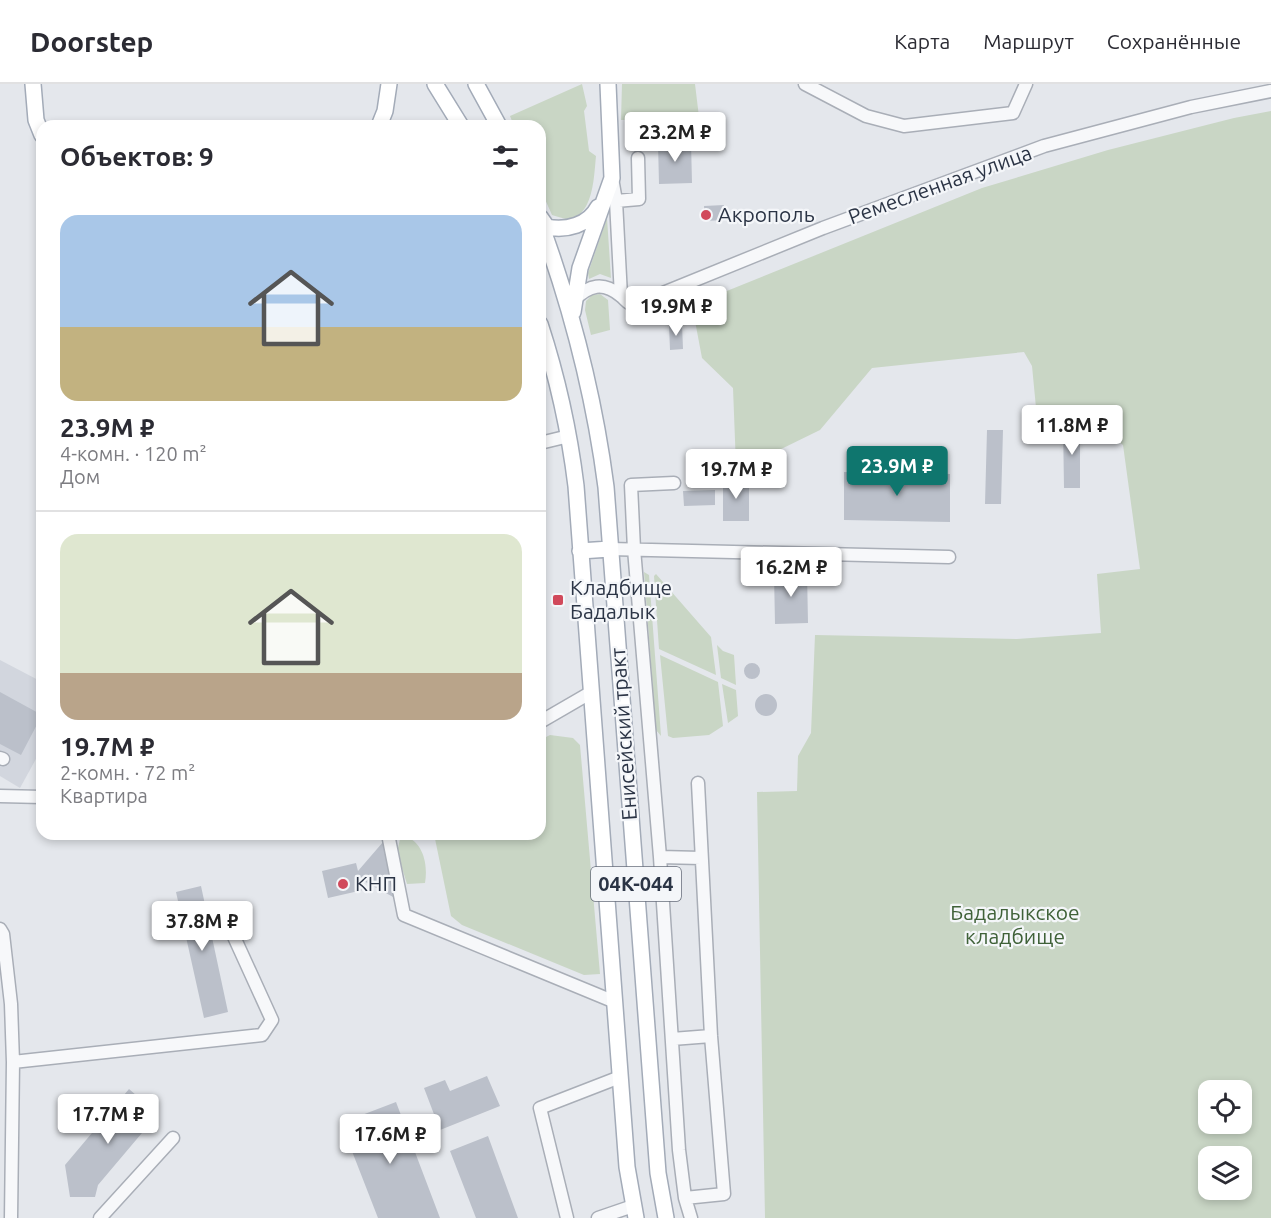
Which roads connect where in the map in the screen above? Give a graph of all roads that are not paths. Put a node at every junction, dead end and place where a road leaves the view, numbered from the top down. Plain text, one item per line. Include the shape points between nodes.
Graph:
1 (33, 84) edge
2 (389, 84) edge
3 (435, 84) edge
4 (476, 84) edge
5 (608, 84) edge
6 (805, 84) edge
7 (1026, 84) edge
8 (1271, 91) edge
9 (36, 120) edge
10 (381, 120) edge
11 (456, 120) edge
12 (495, 120) edge
13 (638, 158) dead end
14 (612, 177) junction
15 (616, 201) junction
16 (546, 226) edge
17 (546, 240) edge
18 (621, 296) junction
19 (574, 300) junction
20 (572, 320) junction
21 (546, 343) edge
22 (569, 436) junction
23 (546, 442) edge
24 (674, 483) dead end
25 (610, 549) junction
26 (634, 549) junction
27 (580, 551) junction
28 (949, 556) dead end
29 (590, 693) junction
30 (546, 717) edge
31 (698, 783) dead end
32 (0, 796) edge
33 (36, 797) edge
34 (389, 840) edge
35 (660, 857) junction
36 (701, 858) junction
37 (230, 928) dead end
38 (0, 929) edge
39 (615, 1002) junction
40 (711, 1036) junction
41 (672, 1039) junction
42 (13, 1062) junction
43 (620, 1077) junction
44 (173, 1137) dead end
45 (685, 1198) junction
46 (634, 1212) edge
47 (11, 1218) edge
48 (100, 1218) edge
49 (567, 1218) edge
50 (598, 1218) edge
51 (666, 1218) edge
52 (691, 1218) edge

1 - 9 main road
2 - 10 main road
3 - 11 main road
4 - 12 main road
5 - 14 main road
6 - 7 street via 866,116 904,126 1013,113
8 - 18 street, Ремесленная улица via 1191,107 1044,146 636,304 629,304
13 - 15 street via 639,199
14 - 15 street
14 - 16 main road via 593,216 555,229
14 - 19 main road via 580,268
15 - 18 street
17 - 20 main road, Енисейский тракт / 04К-044
18 - 19 street, Ремесленная улица via 600,286 584,290
19 - 20 main road
20 - 25 main road, Енисейский тракт / 04К-044 via 598,427
21 - 22 main road, Енисейский тракт / 04К-044 via 562,395
22 - 23 street
22 - 27 main road, Енисейский тракт / 04К-044
24 - 26 street via 631,484
25 - 26 street
25 - 27 main road
25 - 51 main road, Енисейский тракт / 04К-044 via 658,1173
26 - 28 street
26 - 35 street
27 - 29 main road, Енисейский тракт / 04К-044
29 - 30 street
29 - 39 main road, Енисейский тракт / 04К-044
31 - 36 street
32 - 33 street
34 - 39 street via 404,915
35 - 36 street
35 - 41 street
36 - 40 street
37 - 42 street via 272,1020 262,1035
38 - 42 street
39 - 43 main road, Енисейский тракт / 04К-044
40 - 41 street
40 - 45 street via 724,1194
41 - 45 street
42 - 47 street
43 - 46 main road, Енисейский тракт / 04К-044
43 - 49 street via 540,1108
44 - 48 street
45 - 52 street
46 - 50 street

